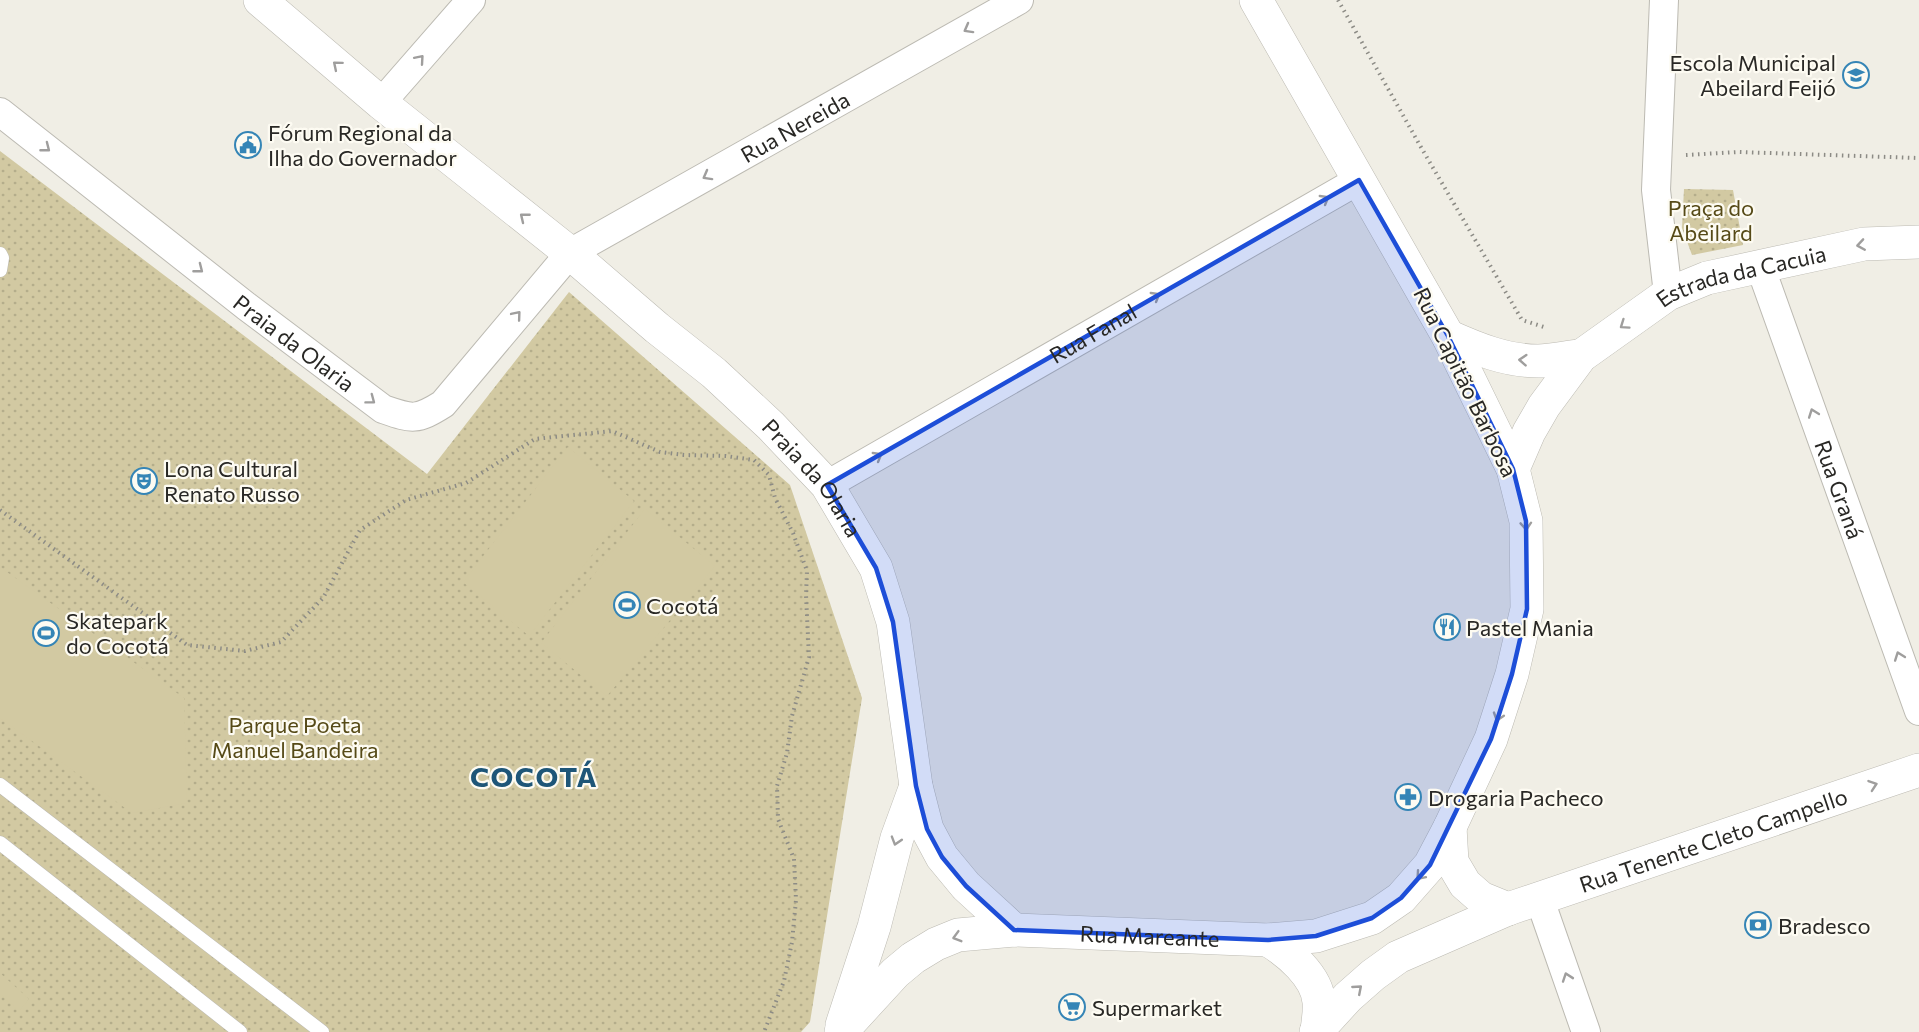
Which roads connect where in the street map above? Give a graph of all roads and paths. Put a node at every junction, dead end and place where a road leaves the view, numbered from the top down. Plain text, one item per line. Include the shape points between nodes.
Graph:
1 (260, 0) edge
2 (471, 0) edge
3 (1019, 0) edge
4 (1256, 0) edge
5 (1338, 0) edge
6 (1664, 0) edge
7 (381, 103) junction
8 (0, 112) edge
9 (1679, 155) dead end
10 (1919, 158) edge
11 (1359, 180) junction
12 (1919, 242) edge
13 (570, 253) junction
14 (0, 254) edge
15 (1760, 266) junction
16 (0, 270) edge
17 (1668, 294) junction
18 (1552, 329) dead end
19 (1448, 336) junction
20 (1581, 356) junction
21 (1513, 469) junction
22 (827, 485) junction
23 (0, 510) edge
24 (1919, 711) edge
25 (1919, 770) edge
26 (0, 785) edge
27 (916, 786) junction
28 (1450, 826) junction
29 (0, 843) edge
30 (1540, 900) junction
31 (1509, 909) junction
32 (1014, 930) junction
33 (1268, 940) junction
34 (1316, 1031) edge
35 (240, 1032) edge
36 (322, 1032) edge
37 (764, 1032) edge
38 (840, 1032) edge
39 (1586, 1032) edge

7 -> 1 main road, Praia da Olaria
7 -> 2 street
3 -> 13 street, Rua Nereida
4 - 11 main road, Rua Capitão Barbosa
5 - 18 path via 1522,320
6 - 17 street via 1656,190
13 -> 7 main road, Praia da Olaria
8 -> 13 street, Praia da Olaria via 383,409 407,417 425,415 443,404
9 - 10 path via 1738,152
11 - 19 main road, Rua Capitão Barbosa
22 -> 11 street, Rua Fanal
12 -> 15 main road, Estrada da Cacuia via 1864,244
13 - 22 main road, Praia da Olaria via 714,373
14 - 16 lane
15 - 17 main road, Estrada da Cacuia via 1707,278
24 -> 15 street, Rua Graná
17 -> 20 main road, Estrada da Cacuia
20 -> 19 main road, Estrada da Cacuia via 1539,361 1512,359
19 - 21 main road, Rua Capitão Barbosa
20 - 21 main road, Estrada da Cacuia via 1544,406
21 -> 28 main road, Rua Capitão Barbosa via 1526,521 1527,609 1491,739
22 - 27 main road, Praia da Olaria via 876,568 893,622
23 - 37 path via 187,645 245,651 281,642 322,598 360,530 406,500 466,483 535,439 612,431 660,452 754,460 769,475 807,571 808,657 777,786 778,819 794,859 796,900 784,981
30 -> 25 main road, Rua Tenente Cleto Campello
26 - 36 lane
27 - 32 main road, Praia da Olaria via 927,829 942,857 966,886
27 -> 38 main road, Praia da Olaria
28 - 31 main road via 1452,862 1465,884 1482,898
28 -> 33 main road, Rua Mareante via 1430,865 1401,898 1372,918 1316,936
29 - 35 lane
30 - 31 main road, Rua Tenente Cleto Campello
39 -> 30 street
34 -> 31 main road via 1348,997 1398,957
32 - 33 main road, Rua Mareante
32 -> 38 main road, Rua Mareante via 958,935 936,944 895,973
33 - 34 main road via 1296,960 1314,986 1319,1000

